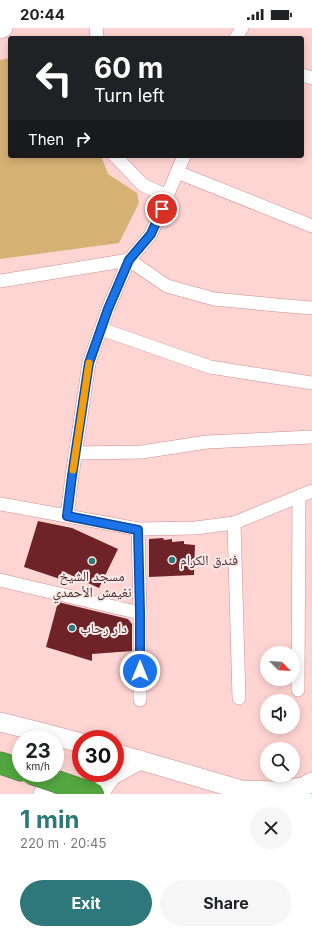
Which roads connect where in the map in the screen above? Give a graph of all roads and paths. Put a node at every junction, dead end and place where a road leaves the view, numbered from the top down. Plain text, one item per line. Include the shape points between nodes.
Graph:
1 (3, 28) edge
2 (13, 28) edge
3 (0, 30) edge
4 (117, 158) edge
5 (183, 158) edge
6 (177, 172) junction
7 (167, 196) junction
8 (312, 226) edge
9 (129, 260) junction
10 (0, 281) edge
11 (312, 308) edge
12 (101, 329) junction
13 (312, 383) edge
14 (312, 437) edge
15 (75, 453) junction
16 (312, 491) edge
17 (299, 496) junction
18 (0, 504) edge
19 (67, 516) junction
20 (234, 524) junction
21 (138, 530) junction
22 (0, 580) edge
23 (140, 613) junction
24 (298, 690) dead end
25 (239, 698) dead end
26 (140, 700) dead end
27 (0, 722) edge
28 (23, 730) edge
29 (124, 756) edge
30 (140, 760) junction
31 (0, 763) edge
32 (12, 767) edge
33 (46, 782) edge
34 (58, 782) edge
35 (312, 782) edge
36 (246, 792) edge
37 (44, 794) edge
38 (93, 794) edge
39 (99, 794) edge

1 - 3 street
2 - 3 street
4 - 7 street via 142,185
5 - 6 street
6 - 7 street
6 - 8 street
7 - 9 street via 151,234
9 - 10 street
9 - 11 street via 167,286 214,299
9 - 12 street
12 - 13 street via 210,367
12 - 15 street via 89,363
14 - 15 street via 206,442 142,452
15 - 19 street
16 - 17 street
17 - 20 street
17 - 24 street
18 - 19 street
19 - 21 street
20 - 21 street
20 - 25 street
21 - 23 street
22 - 23 street
23 - 26 street
27 - 28 street
29 - 30 street
30 - 36 street
30 - 39 street via 111,776
31 - 32 highway
33 - 37 street
34 - 38 highway, bridge
35 - 36 street via 303,787

